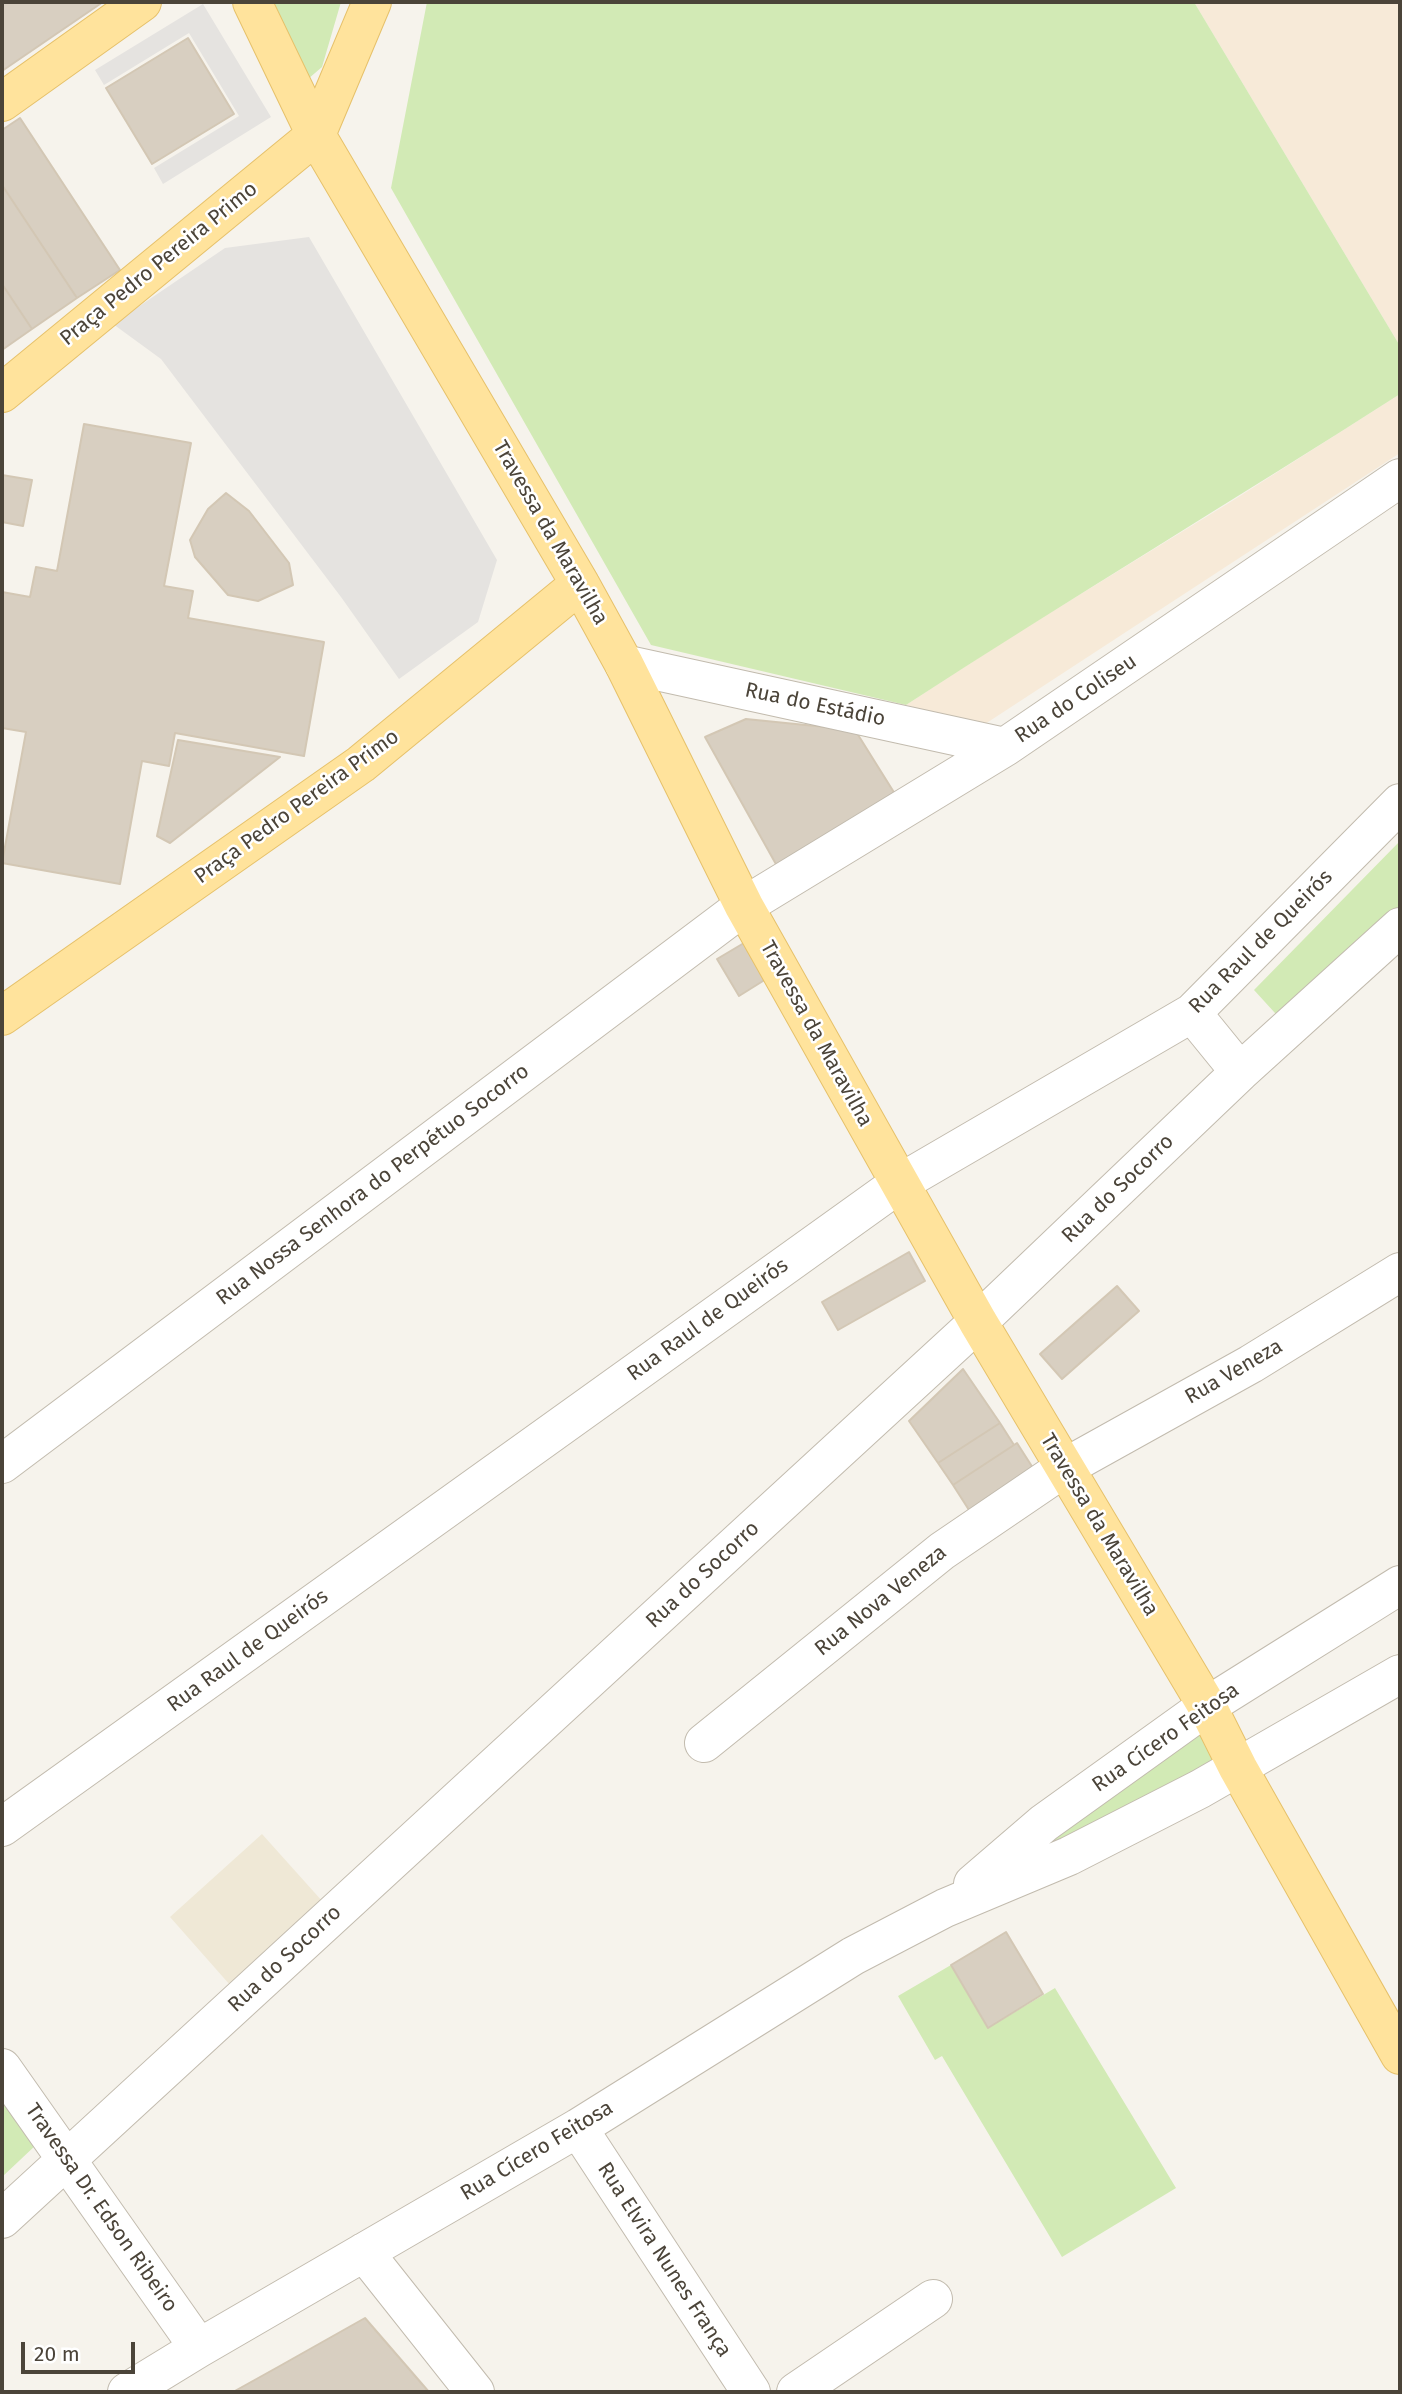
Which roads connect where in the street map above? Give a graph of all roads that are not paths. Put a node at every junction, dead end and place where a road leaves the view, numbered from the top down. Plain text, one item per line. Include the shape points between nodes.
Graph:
1 (142, 2) edge
2 (252, 2) edge
3 (372, 2) edge
4 (2, 102) edge
5 (316, 135) junction
6 (2, 393) edge
7 (1400, 478) edge
8 (580, 584) junction
9 (624, 664) junction
10 (1005, 747) junction
11 (1400, 803) edge
12 (744, 906) junction
13 (1400, 927) edge
14 (1192, 1013) junction
15 (2, 1016) edge
16 (1240, 1072) junction
17 (900, 1183) junction
18 (1400, 1272) edge
19 (978, 1322) junction
20 (2, 1464) edge
21 (1064, 1468) junction
22 (1400, 1585) edge
23 (1400, 1674) edge
24 (1207, 1706) junction
25 (704, 1743) dead end
26 (1238, 1768) junction
27 (2, 1827) edge
28 (944, 1908) junction
29 (1400, 2055) edge
30 (2, 2068) edge
31 (578, 2127) junction
32 (67, 2159) junction
33 (2, 2219) edge
34 (364, 2252) junction
35 (933, 2299) dead end
36 (199, 2348) junction
37 (127, 2392) edge
38 (475, 2392) edge
39 (751, 2392) edge
40 (796, 2392) edge

1 - 4 main road
2 - 5 main road, Travessa da Maravilha
3 - 5 main road
5 - 6 main road, Praça Pedro Pereira Primo
5 - 8 main road, Travessa da Maravilha
7 - 10 street, Rua do Coliseu
8 - 9 main road, Travessa da Maravilha
8 - 15 main road, Praça Pedro Pereira Primo via 360,764
9 - 10 street, Rua do Estádio
9 - 12 main road, Travessa da Maravilha
10 - 12 street, Rua do Coliseu
11 - 14 street, Rua Raul de Queirós
12 - 17 main road, Travessa da Maravilha
12 - 20 street, Rua Nossa Senhora do Perpétuo Socorro
13 - 16 street, Rua do Socorro
14 - 16 street
14 - 17 street, Rua Raul de Queirós
16 - 19 street, Rua do Socorro
17 - 19 main road, Travessa da Maravilha
17 - 27 street, Rua Raul de Queirós
18 - 21 street, Rua Veneza via 1251,1364
19 - 21 main road, Travessa da Maravilha
19 - 32 street, Rua do Socorro
21 - 24 main road, Travessa da Maravilha
21 - 25 street, Rua Nova Veneza via 942,1551
22 - 24 street, Rua Cícero Feitosa
23 - 26 street, Rua Cícero Feitosa
24 - 26 main road, Travessa da Maravilha
24 - 28 street, Rua Cícero Feitosa via 1044,1823
26 - 28 street, Rua Cícero Feitosa via 1069,1856
26 - 29 main road, Travessa da Maravilha
28 - 31 street, Rua Cícero Feitosa via 853,1956
30 - 32 street, Travessa Dr. Edson Ribeiro
31 - 34 street, Rua Cícero Feitosa
31 - 39 street, Rua Elvira Nunes França
32 - 33 street, Rua do Socorro
32 - 36 street, Travessa Dr. Edson Ribeiro
34 - 36 street, Rua Cícero Feitosa
34 - 38 street
35 - 40 street
36 - 37 street, Rua Cícero Feitosa

